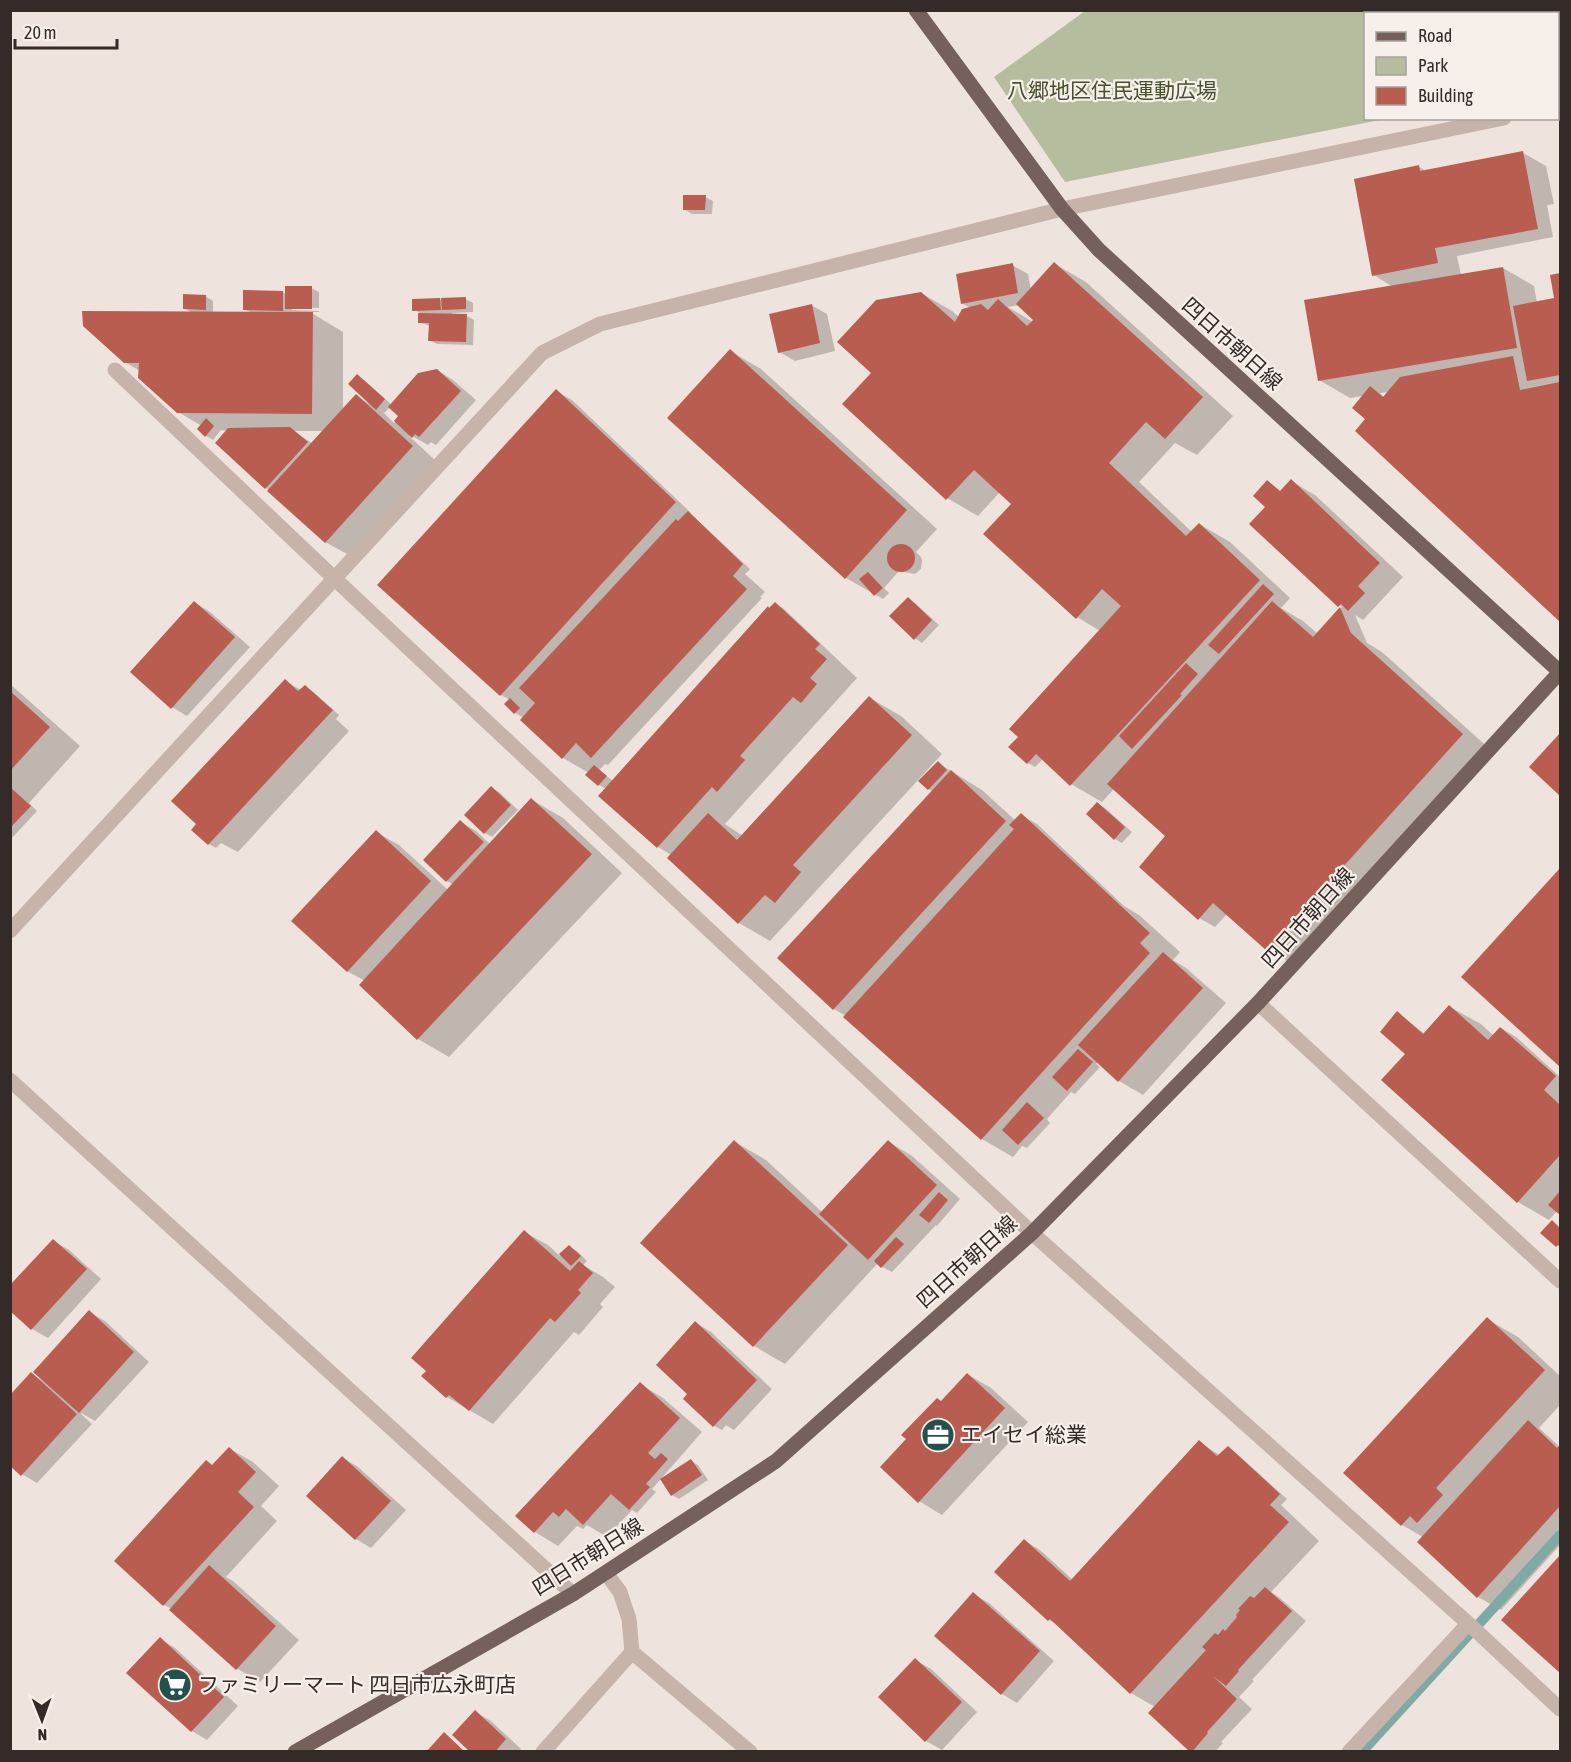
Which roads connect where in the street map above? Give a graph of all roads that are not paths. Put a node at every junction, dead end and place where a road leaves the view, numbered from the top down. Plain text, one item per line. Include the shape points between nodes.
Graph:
1 (916, 10) edge
2 (1494, 120) edge
3 (1062, 209) junction
4 (115, 370) dead end
5 (335, 579) junction
6 (1560, 672) edge
7 (10, 931) edge
8 (1258, 1004) junction
9 (10, 1080) edge
10 (1032, 1233) junction
11 (1560, 1281) edge
12 (606, 1573) junction
13 (573, 1594) junction
14 (1469, 1624) junction
15 (632, 1652) junction
16 (1560, 1708) edge
17 (295, 1752) edge
18 (543, 1752) edge
19 (750, 1752) edge
20 (1349, 1752) edge

1 - 3 main road, 四日市朝日線
2 - 3 street
3 - 5 street via 600,324 542,353
3 - 6 main road, 四日市朝日線 via 1099,250
4 - 5 street
5 - 7 street
5 - 10 street
6 - 8 main road, 四日市朝日線
8 - 10 main road, 四日市朝日線
8 - 11 street
9 - 13 street
10 - 12 main road, 四日市朝日線 via 776,1461
10 - 14 street
12 - 13 main road, 四日市朝日線
12 - 15 street via 620,1592 629,1619
13 - 17 main road, 四日市朝日線
14 - 16 street
14 - 20 street
15 - 18 street
15 - 19 street

